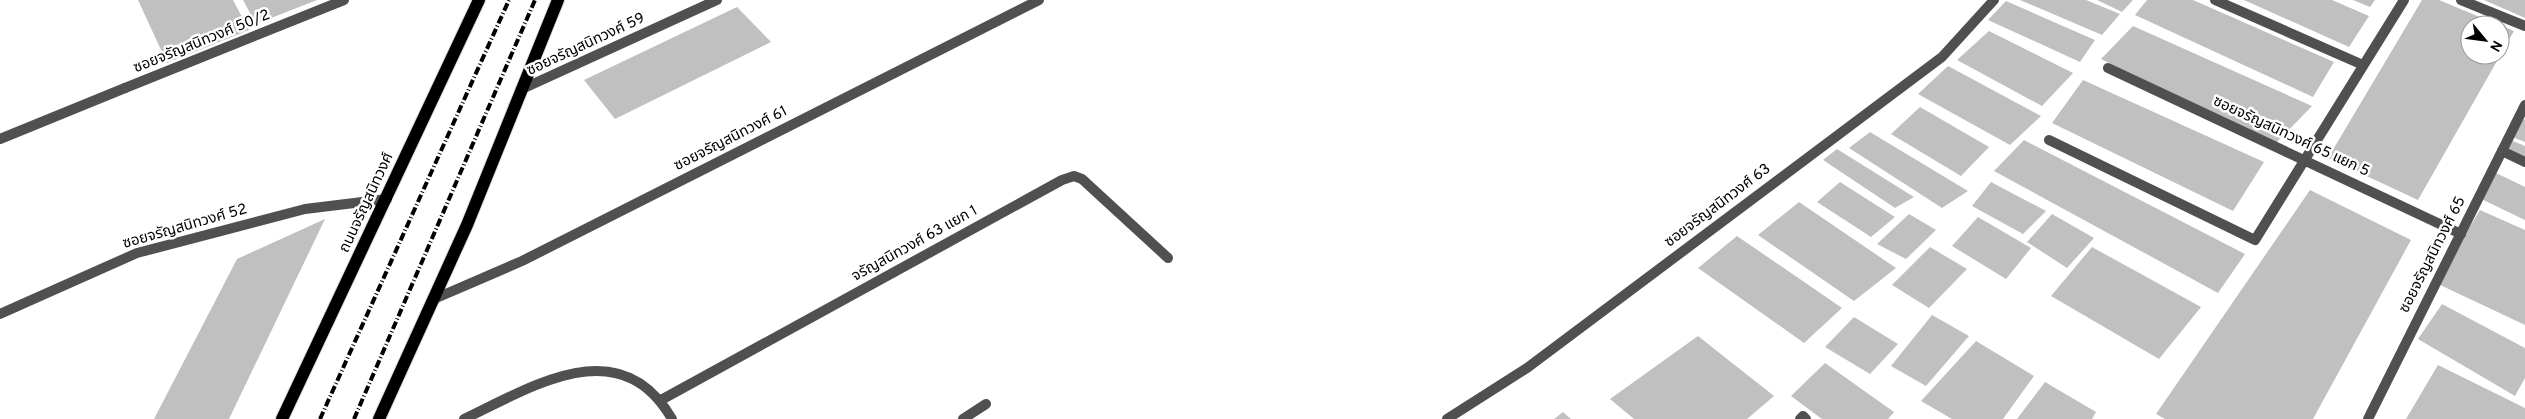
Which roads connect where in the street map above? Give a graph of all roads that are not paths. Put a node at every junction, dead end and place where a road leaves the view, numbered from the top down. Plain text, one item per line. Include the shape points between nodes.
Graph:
1 (344, 0) edge
2 (478, 0) edge
3 (558, 0) edge
4 (717, 0) edge
5 (1039, 0) edge
6 (1994, 0) edge
7 (2215, 0) edge
8 (2404, 0) edge
9 (2462, 0) edge
10 (2525, 26) edge
11 (2363, 65) junction
12 (2108, 68) dead end
13 (522, 89) junction
14 (2525, 105) edge
15 (0, 139) edge
16 (2049, 140) dead end
17 (2502, 152) junction
18 (2304, 160) junction
19 (2525, 162) edge
20 (387, 199) junction
21 (2461, 234) junction
22 (1168, 258) dead end
23 (434, 299) junction
24 (0, 314) edge
25 (662, 400) junction
26 (986, 404) dead end
27 (282, 419) edge
28 (379, 419) edge
29 (464, 419) edge
30 (672, 419) edge
31 (963, 419) edge
32 (1447, 419) edge
33 (1800, 419) edge
34 (1806, 419) edge
35 (2368, 419) edge

1 - 15 street, ซอยจรัญสนิทวงศ์ 50/2
2 - 20 main road, ถนนจรัญสนิทวงศ์
3 - 13 main road
4 - 13 street, ซอยจรัญสนิทวงศ์ 59
5 - 23 street, ซอยจรัญสนิทวงศ์ 61 via 522,261
6 - 32 street, ซอยจรัญสนิทวงศ์ 63 via 1942,56 1527,368
7 - 11 street
8 - 11 street
9 - 10 street
11 - 18 street
12 - 18 street, ซอยจรัญสนิทวงศ์ 65 แยก 5
13 - 23 main road
14 - 17 street, ซอยจรัญสนิทวงศ์ 65
16 - 18 street via 2255,240
17 - 19 street
17 - 21 street, ซอยจรัญสนิทวงศ์ 65
18 - 21 street, ซอยจรัญสนิทวงศ์ 65 แยก 5
20 - 24 street, ซอยจรัญสนิทวงศ์ 52 via 306,209 137,253
20 - 27 main road, ถนนจรัญสนิทวงศ์
21 - 35 street, ซอยจรัญสนิทวงศ์ 65
22 - 25 street, จรัญสนิทวงศ์ 63 แยก 1 via 1074,176
23 - 28 main road
25 - 29 street via 629,377 602,370 557,376
25 - 30 street
26 - 31 street
33 - 34 street via 1803,416

